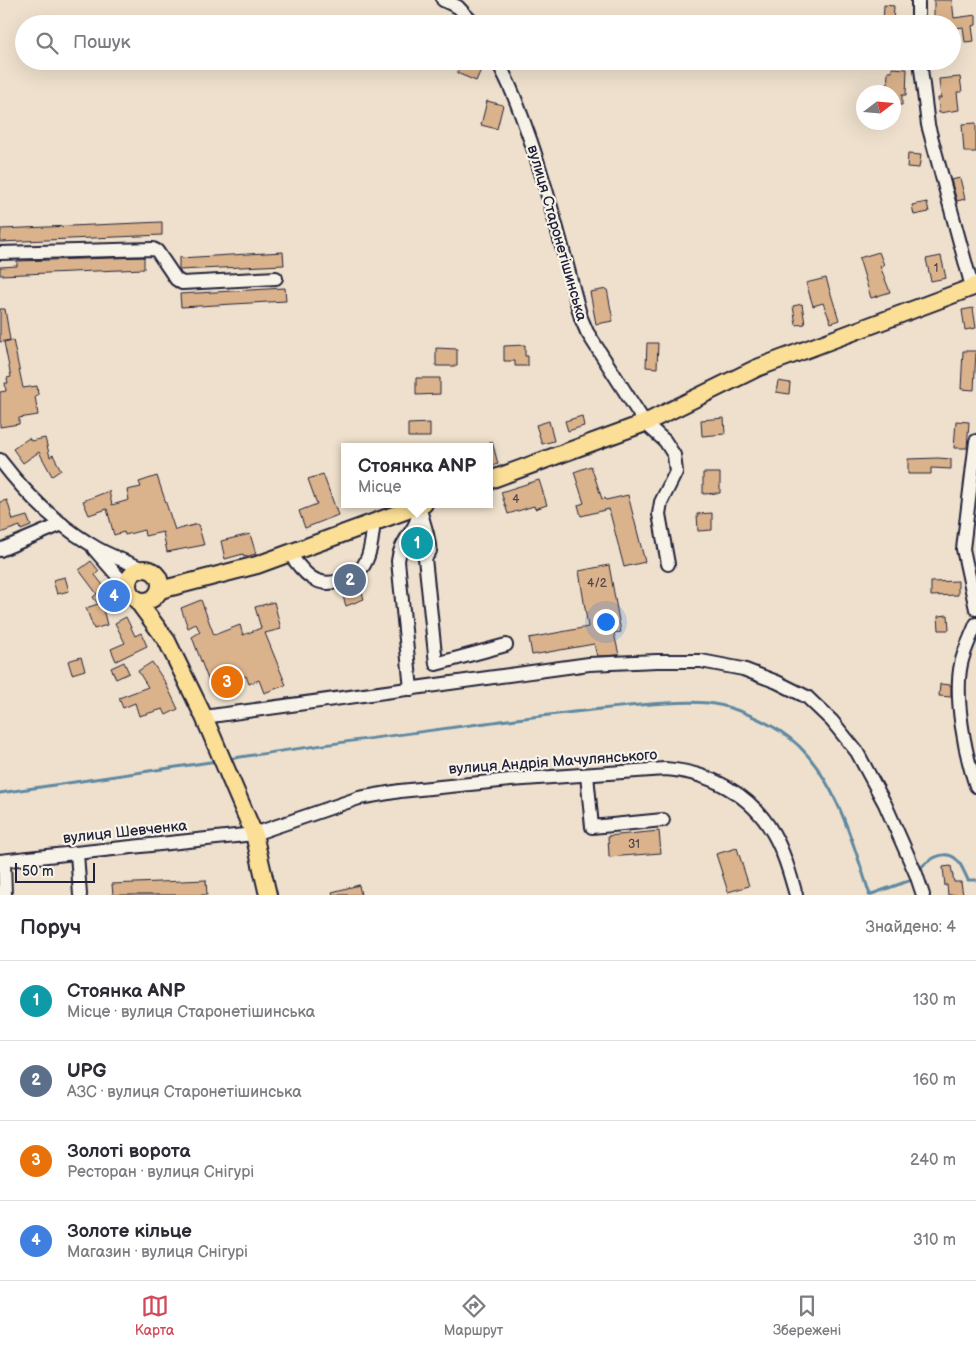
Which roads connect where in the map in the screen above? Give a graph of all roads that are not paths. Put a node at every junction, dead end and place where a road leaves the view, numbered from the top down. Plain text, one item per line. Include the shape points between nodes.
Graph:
1 (443, 0) edge
2 (918, 0) edge
3 (466, 15) edge
4 (918, 15) edge
5 (501, 70) edge
6 (921, 70) edge
7 (0, 252) edge
8 (276, 278) dead end
9 (974, 287) edge
10 (645, 423) junction
11 (976, 441) edge
12 (0, 460) edge
13 (493, 479) edge
14 (413, 508) edge
15 (420, 508) edge
16 (422, 508) edge
17 (374, 522) junction
18 (62, 524) junction
19 (91, 545) junction
20 (0, 550) edge
21 (289, 553) junction
22 (668, 564) dead end
23 (146, 570) junction
24 (192, 581) junction
25 (158, 593) junction
26 (132, 594) junction
27 (976, 609) edge
28 (976, 624) edge
29 (167, 641) junction
30 (506, 645) dead end
31 (411, 689) junction
32 (204, 717) junction
33 (587, 774) junction
34 (976, 786) edge
35 (663, 820) dead end
36 (254, 834) junction
37 (77, 853) junction
38 (2, 861) edge
39 (6, 895) edge
40 (80, 895) edge
41 (268, 895) edge
42 (796, 895) edge
43 (923, 895) edge

1 - 3 street
2 - 4 street
5 - 10 street, вулиця Старонетішинська via 518,104 537,160 581,318
6 - 9 street via 928,125
7 - 8 street via 152,249 182,283
9 - 10 main road via 757,368
10 - 13 main road
10 - 22 street, вулиця Старонетішинська via 665,441 677,463 673,482 660,508 659,523
11 - 27 street via 963,549
12 - 18 street via 25,491
14 - 17 main road
15 - 31 street via 401,546 398,560
16 - 30 street via 430,551 425,558 436,664
17 - 21 main road
17 - 21 street via 367,560 354,576 334,583 322,583 308,575
18 - 19 street
18 - 20 street
19 - 23 street
19 - 26 street
21 - 24 main road via 257,565
23 - 24 main road
23 - 25 main road via 154,572 160,580
23 - 26 main road via 138,570 130,578
24 - 25 main road
25 - 26 main road via 147,602
25 - 29 main road
26 - 29 main road
28 - 34 street via 965,652 960,678 964,738
29 - 32 main road
31 - 32 street
31 - 43 street via 589,664 657,661 709,662 743,669 777,682 807,698 832,721 857,752 885,804
32 - 36 main road
33 - 35 street via 592,827
33 - 36 street, вулиця Андрія Мачулянського via 400,790 359,798
33 - 42 street, вулиця Андрія Мачулянського via 683,770 699,774 736,793 751,805 774,835
36 - 37 street, вулиця Шевченка
36 - 41 main road
37 - 38 street, вулиця Шевченка
37 - 40 street
38 - 39 street

